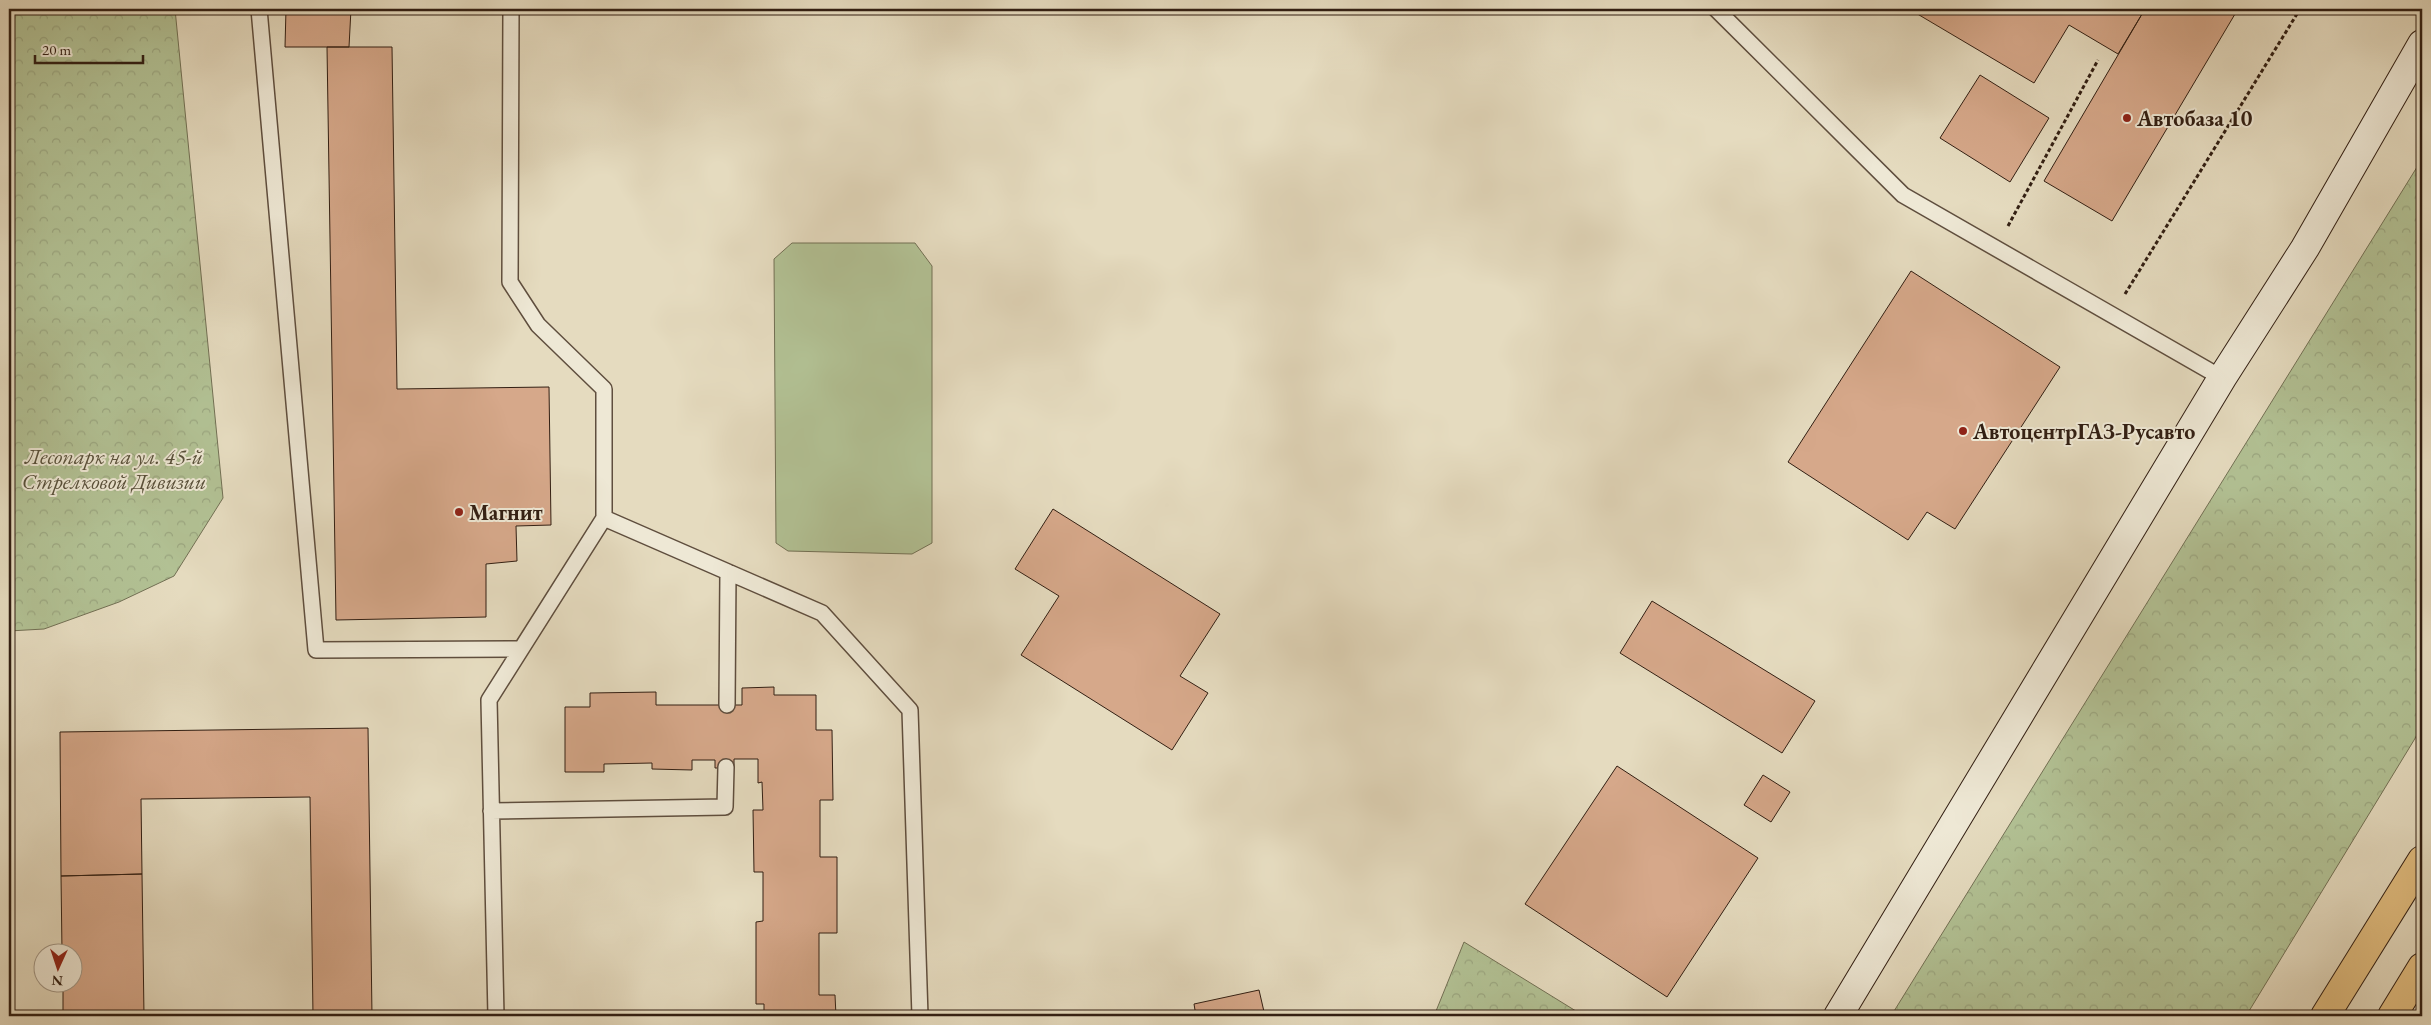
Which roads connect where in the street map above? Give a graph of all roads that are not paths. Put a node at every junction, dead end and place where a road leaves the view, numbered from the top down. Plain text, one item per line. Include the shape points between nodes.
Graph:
1 (259, 9) edge
2 (511, 9) edge
3 (1716, 9) edge
4 (2422, 44) edge
5 (2222, 378) junction
6 (604, 518) junction
7 (728, 572) junction
8 (521, 649) junction
9 (726, 705) dead end
10 (726, 767) dead end
11 (491, 811) junction
12 (2422, 860) edge
13 (2422, 967) edge
14 (496, 1016) edge
15 (920, 1016) edge
16 (1838, 1016) edge
17 (2325, 1016) edge
18 (2392, 1016) edge

1 - 8 lane via 316,650
2 - 6 lane via 510,282 538,325 604,389
3 - 5 lane via 1903,195
4 - 5 street via 2305,248
5 - 16 street
6 - 7 lane
6 - 8 lane
7 - 9 lane
7 - 15 lane via 822,612 910,710
8 - 11 lane via 489,700
10 - 11 lane via 725,807
11 - 14 lane
12 - 17 highway
13 - 18 highway

